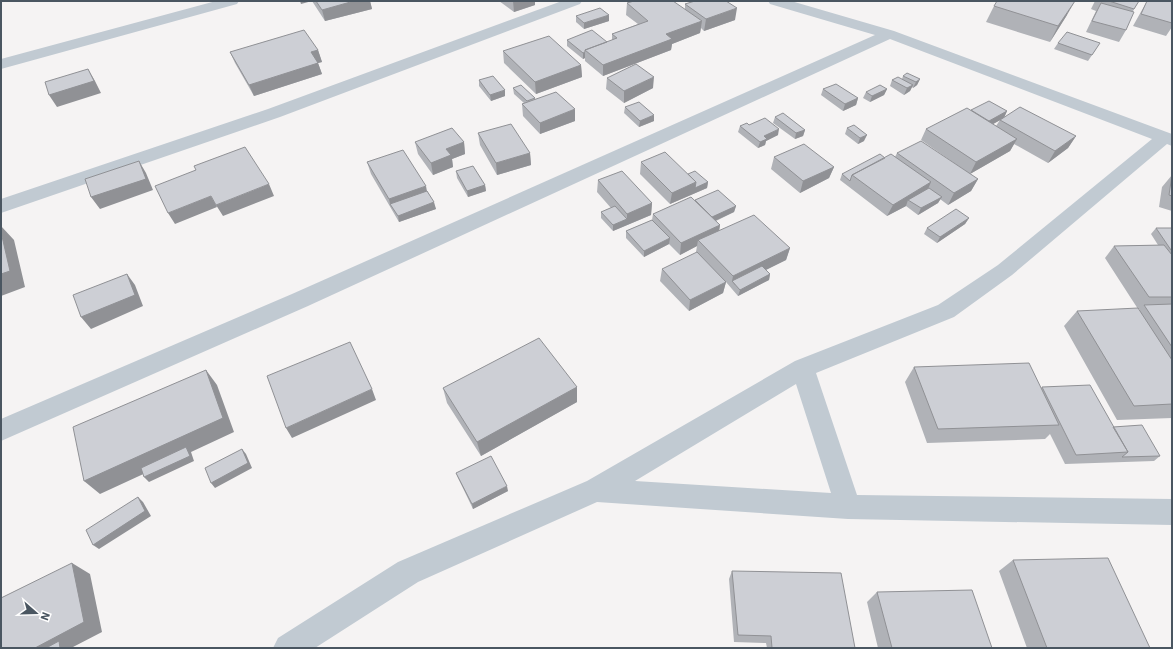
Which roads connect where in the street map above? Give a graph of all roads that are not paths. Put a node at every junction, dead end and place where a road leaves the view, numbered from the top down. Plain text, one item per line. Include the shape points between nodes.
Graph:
1 (232, 1) edge
2 (575, 1) edge
3 (775, 1) edge
4 (889, 34) junction
5 (1, 64) edge
6 (1169, 139) edge
7 (1, 206) edge
8 (803, 368) junction
9 (1, 430) edge
10 (596, 490) junction
11 (848, 506) junction
12 (1172, 512) edge
13 (288, 648) edge

1 - 5 street
2 - 7 street via 274,113
3 - 4 street
4 - 6 street
4 - 9 street via 300,300
6 - 8 street via 1005,270 946,311
8 - 10 street
8 - 11 street
10 - 11 street
10 - 13 street via 408,572
11 - 12 street

